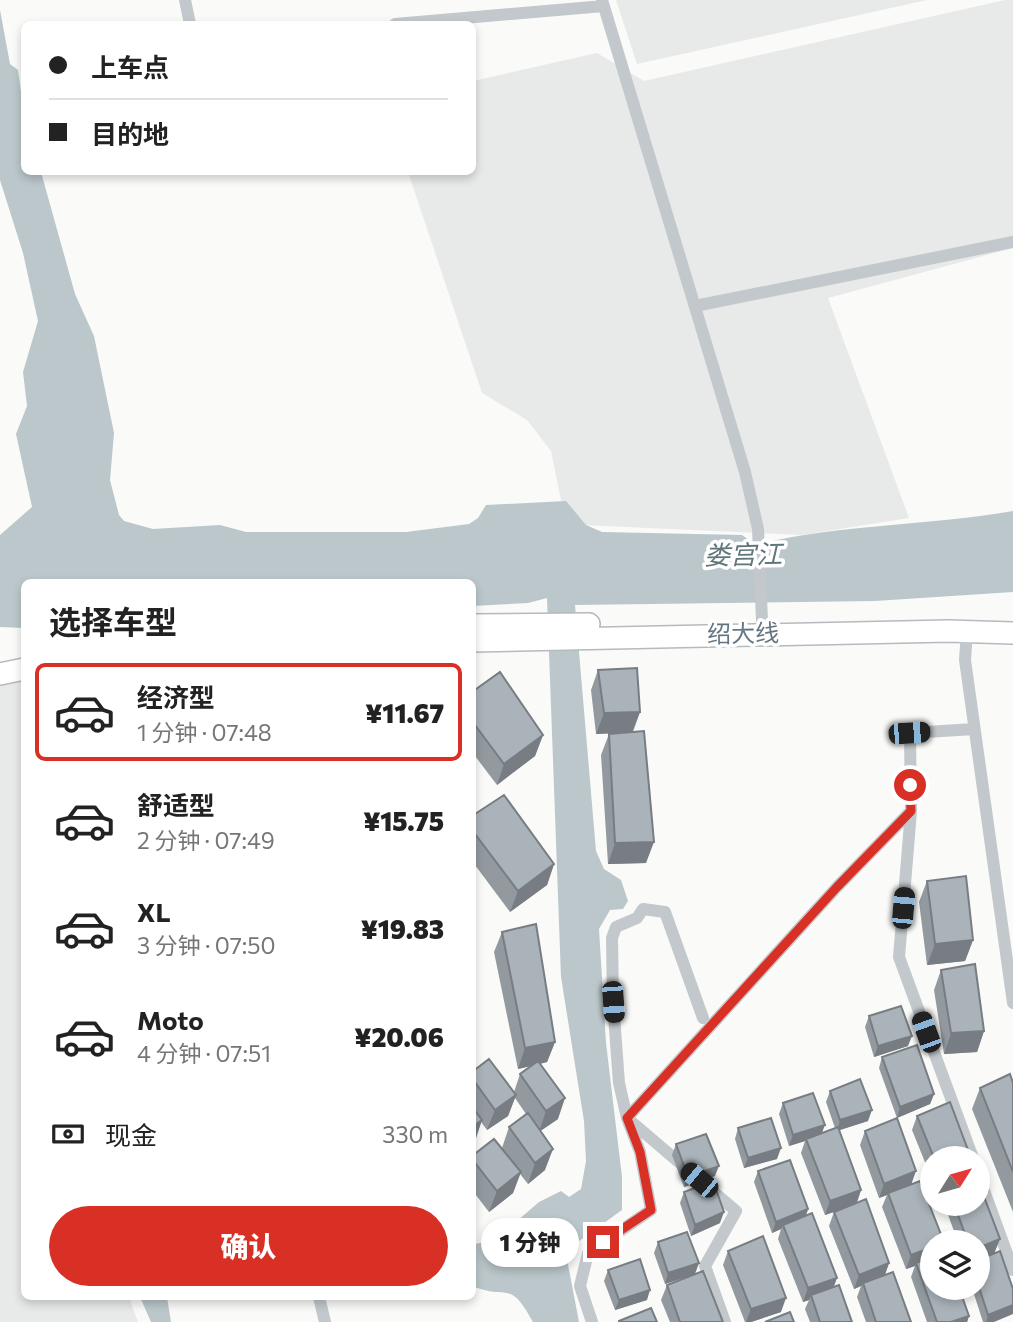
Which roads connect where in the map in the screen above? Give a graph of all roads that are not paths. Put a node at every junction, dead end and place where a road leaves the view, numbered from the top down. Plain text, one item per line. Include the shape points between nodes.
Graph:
1 (186, 0) edge
2 (603, 3) edge
3 (190, 21) edge
4 (425, 21) edge
5 (1013, 242) edge
6 (695, 306) junction
7 (761, 610) junction
8 (1013, 623) edge
9 (476, 625) edge
10 (580, 630) junction
11 (539, 631) junction
12 (967, 631) junction
13 (1013, 633) edge
14 (476, 640) edge
15 (21, 656) edge
16 (0, 660) edge
17 (21, 670) edge
18 (0, 674) edge
19 (974, 729) junction
20 (911, 811) junction
21 (1013, 1003) edge
22 (703, 1018) dead end
23 (627, 1118) junction
24 (969, 1146) edge
25 (990, 1207) edge
26 (1013, 1270) edge
27 (320, 1300) edge
28 (325, 1322) edge
29 (592, 1322) edge
30 (725, 1322) edge

1 - 3 street
2 - 4 street
2 - 6 street
5 - 6 street
6 - 7 street via 758,529
7 - 8 main road, 绍大线
7 - 10 main road, 绍大线
9 - 11 main road, 绍大线
10 - 11 main road, 绍大线
10 - 12 main road, 绍大线
11 - 14 main road, 绍大线
12 - 13 main road, 绍大线
12 - 19 street via 965,660
15 - 16 main road
17 - 18 main road
19 - 20 street via 909,733
19 - 21 street
20 - 23 street
20 - 24 street via 899,957
22 - 23 street via 665,912 643,909 637,918 617,927 612,938 613,1002 619,1083
23 - 29 street via 640,1152 651,1210 588,1253 580,1286
23 - 30 street via 736,1211 705,1266
25 - 26 street
27 - 28 street

